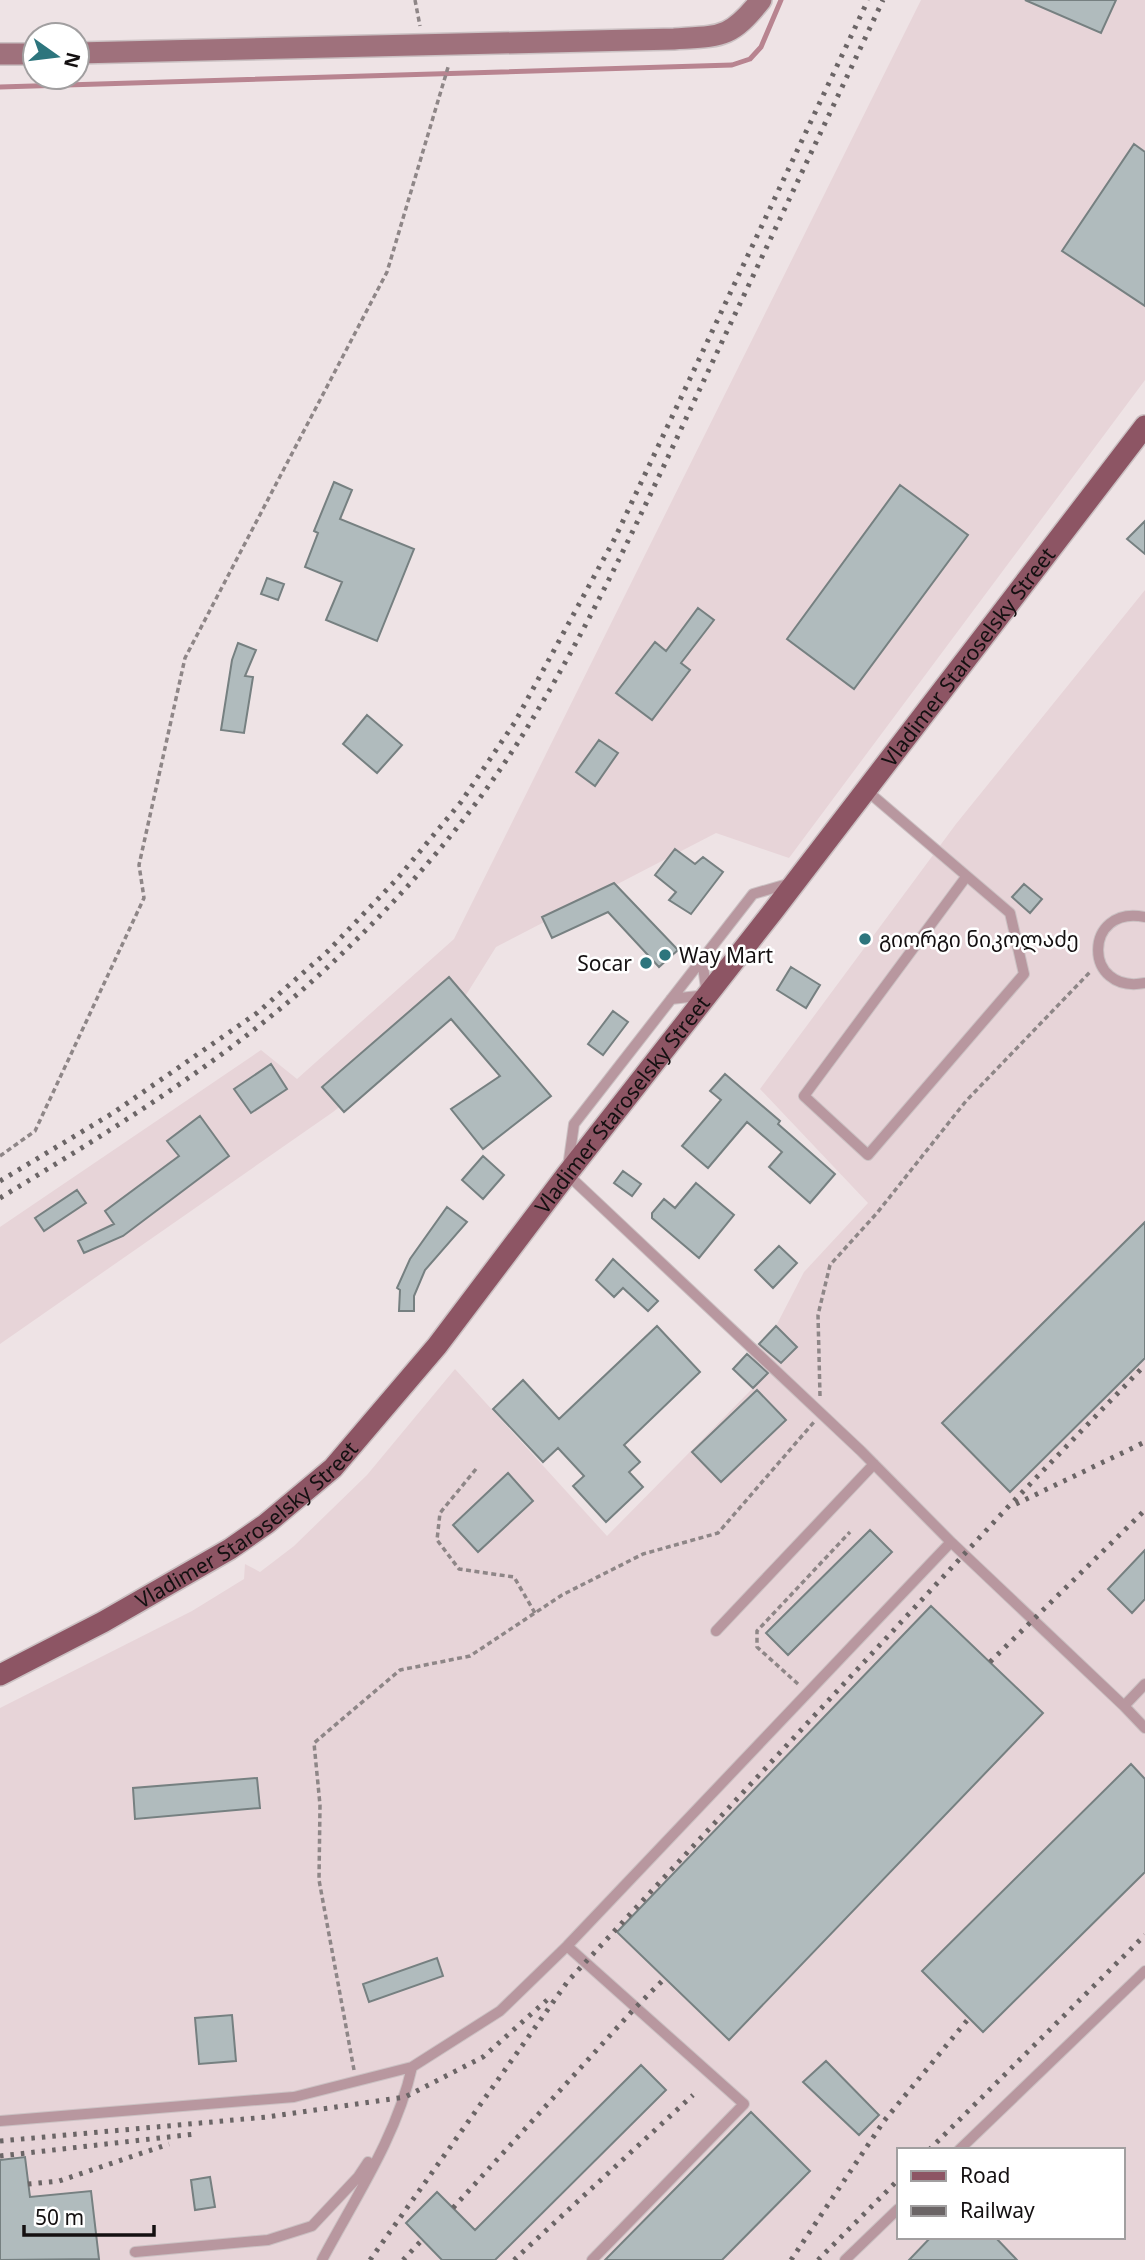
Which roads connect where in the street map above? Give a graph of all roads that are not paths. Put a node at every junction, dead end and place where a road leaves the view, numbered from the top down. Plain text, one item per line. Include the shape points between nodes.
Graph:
1 (761, 0) edge
2 (91, 53) edge
3 (0, 54) edge
4 (21, 54) edge
5 (1145, 426) edge
6 (866, 790) junction
7 (966, 877) junction
8 (796, 882) junction
9 (1145, 917) edge
10 (702, 959) junction
11 (1145, 983) edge
12 (707, 995) junction
13 (671, 999) junction
14 (567, 1174) junction
15 (874, 1464) junction
16 (951, 1542) junction
17 (716, 1631) dead end
18 (0, 1675) edge
19 (1145, 1684) edge
20 (1124, 1706) junction
21 (1145, 1728) edge
22 (567, 1946) junction
23 (1145, 1971) edge
24 (412, 2067) junction
25 (0, 2121) edge
26 (391, 2131) junction
27 (961, 2148) edge
28 (897, 2209) edge
29 (135, 2252) dead end
30 (322, 2260) edge
31 (592, 2260) edge
32 (845, 2260) edge

1 - 2 street via 744,22 721,36
3 - 4 street
5 - 6 main road, Vladimer Staroselsky Street
6 - 7 lane
6 - 8 main road, Vladimer Staroselsky Street
7 - 7 lane via 804,1096 868,1155 1024,974 1010,913
8 - 10 lane via 753,894
8 - 12 main road, Vladimer Staroselsky Street
9 - 11 lane via 1134,914 1112,921 1104,929 1097,951 1107,974 1118,982
10 - 12 lane
10 - 13 lane
12 - 13 lane
12 - 14 main road, Vladimer Staroselsky Street
13 - 14 lane via 574,1124
14 - 15 lane
14 - 18 main road, Vladimer Staroselsky Street via 436,1346 333,1468 230,1549
15 - 16 lane
15 - 17 lane
16 - 20 lane
16 - 22 lane
19 - 20 lane
20 - 21 lane
22 - 24 lane via 500,2011
22 - 31 lane via 744,2104
23 - 27 lane
24 - 25 lane via 294,2097
24 - 26 lane
26 - 29 lane via 358,2177 312,2226 268,2240
26 - 30 lane
28 - 32 lane

